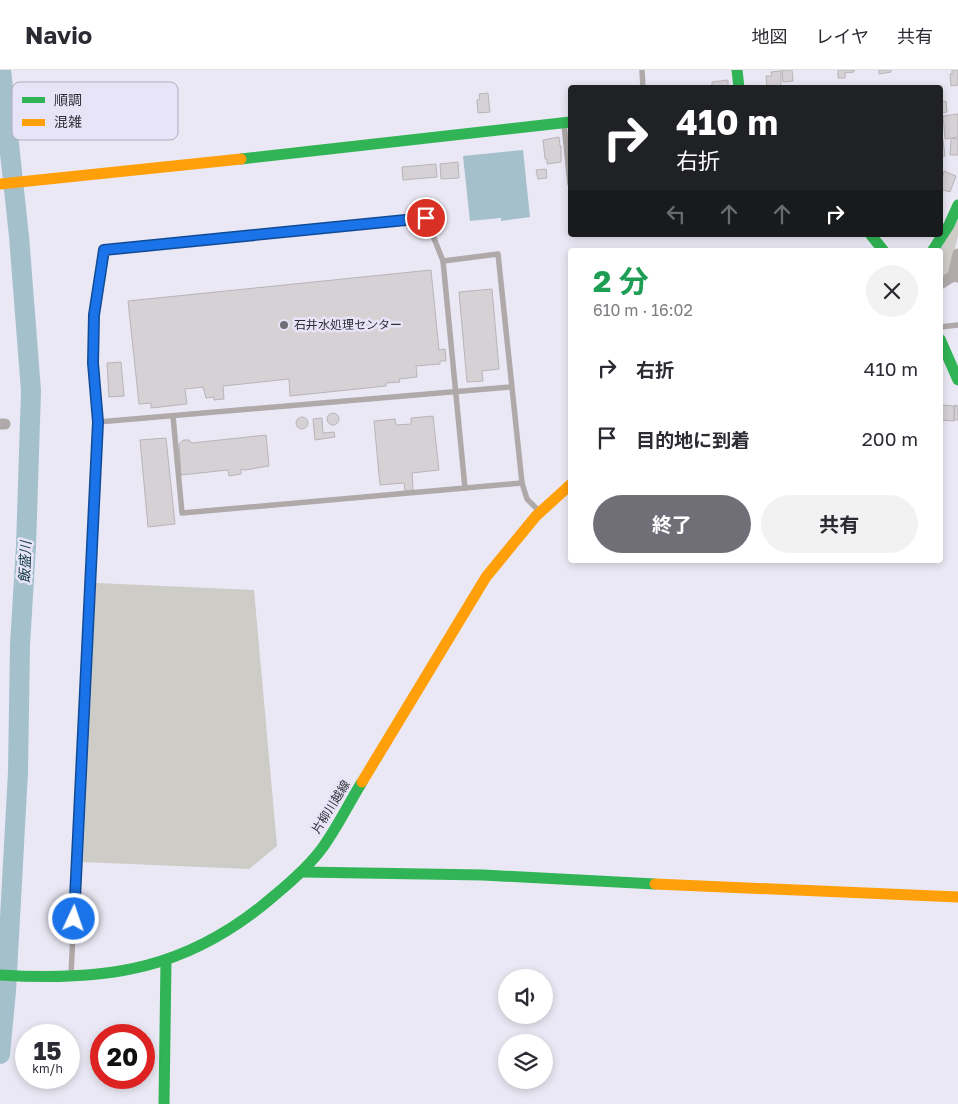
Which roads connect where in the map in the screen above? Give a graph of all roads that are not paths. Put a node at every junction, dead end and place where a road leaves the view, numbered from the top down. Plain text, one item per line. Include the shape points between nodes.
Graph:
1 (642, 70) edge
2 (737, 70) edge
3 (643, 85) edge
4 (739, 85) edge
5 (567, 122) edge
6 (568, 143) edge
7 (0, 184) edge
8 (958, 205) edge
9 (943, 234) edge
10 (873, 237) edge
11 (941, 237) edge
12 (881, 248) edge
13 (934, 248) edge
14 (958, 254) edge
15 (443, 261) junction
16 (956, 276) edge
17 (943, 282) edge
18 (958, 325) edge
19 (943, 327) edge
20 (943, 346) edge
21 (958, 380) edge
22 (511, 387) junction
23 (456, 391) junction
24 (173, 416) junction
25 (98, 422) junction
26 (522, 483) junction
27 (568, 487) edge
28 (465, 488) junction
29 (540, 512) junction
30 (302, 872) junction
31 (958, 897) edge
32 (166, 961) junction
33 (0, 975) edge
34 (71, 977) junction
35 (164, 1104) edge

1 - 3 lane
2 - 4 street
5 - 6 lane
5 - 7 street
8 - 9 street
10 - 12 street
11 - 13 street
14 - 16 street
15 - 22 lane via 498,254
15 - 23 lane
15 - 25 lane via 426,218 104,250 94,315 93,363
16 - 17 street
18 - 19 lane
20 - 21 street
22 - 23 lane
22 - 26 lane
23 - 24 lane
23 - 28 lane
24 - 25 lane
24 - 28 lane via 182,513
25 - 34 lane
26 - 28 lane
26 - 29 lane via 527,499
27 - 29 street, 片柳川越線
29 - 30 street, 片柳川越線 via 486,577 348,808
30 - 31 street via 483,875
30 - 32 street, 片柳川越線 via 254,914 222,934
32 - 34 street, 片柳川越線 via 127,971
32 - 35 street
33 - 34 street, 片柳川越線

